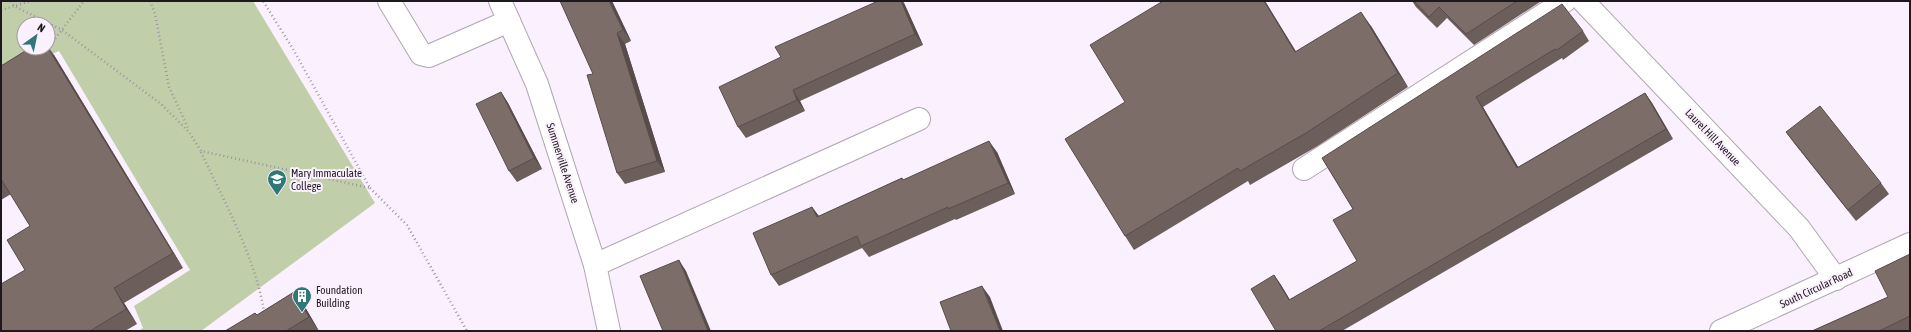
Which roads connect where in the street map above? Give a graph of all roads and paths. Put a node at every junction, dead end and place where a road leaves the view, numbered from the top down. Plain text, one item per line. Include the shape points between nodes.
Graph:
1 (11, 1) edge
2 (31, 1) edge
3 (84, 1) edge
4 (150, 1) edge
5 (262, 1) edge
6 (389, 1) edge
7 (500, 1) edge
8 (1565, 1) edge
9 (1583, 1) edge
10 (14, 6) junction
11 (1, 10) edge
12 (509, 21) junction
13 (62, 30) junction
14 (56, 38) edge
15 (919, 119) dead end
16 (189, 132) junction
17 (201, 152) junction
18 (1304, 169) dead end
19 (370, 188) junction
20 (1910, 244) edge
21 (595, 265) junction
22 (1836, 279) junction
23 (264, 313) edge
24 (467, 331) edge
25 (609, 331) edge
26 (1721, 331) edge

1 - 10 path
2 - 10 path
3 - 13 path
4 - 16 path via 155,14 169,87
5 - 19 path via 293,49
6 - 12 street via 421,54 429,56
7 - 12 street, Summerville Avenue
8 - 18 street
9 - 22 street, Laurel Hill Avenue via 1799,228
10 - 11 path
10 - 13 path
12 - 21 street, Summerville Avenue via 537,84
13 - 14 path
13 - 16 path via 161,104
15 - 21 street
16 - 17 path
17 - 19 path
17 - 23 path via 233,220 258,282
19 - 24 path via 407,226
20 - 22 street, South Circular Road
21 - 25 street, Summerville Avenue
22 - 26 street, South Circular Road

